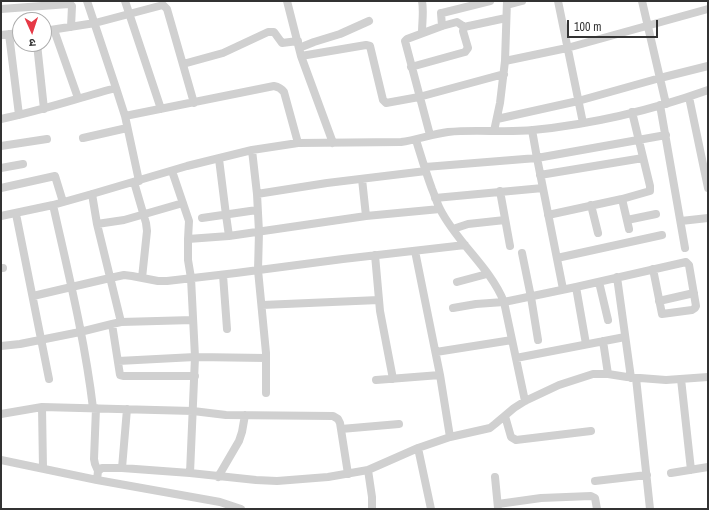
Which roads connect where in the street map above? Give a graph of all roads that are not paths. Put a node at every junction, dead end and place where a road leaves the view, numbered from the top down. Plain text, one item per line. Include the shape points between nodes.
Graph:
1 (87, 1) edge
2 (126, 1) edge
3 (287, 1) edge
4 (422, 1) edge
5 (490, 1) edge
6 (522, 1) edge
7 (558, 1) edge
8 (642, 1) edge
9 (507, 3) edge
10 (1, 9) edge
11 (708, 9) edge
12 (130, 14) junction
13 (506, 18) junction
14 (369, 21) dead end
15 (95, 23) junction
16 (648, 25) junction
17 (442, 26) junction
18 (71, 27) junction
19 (464, 28) junction
20 (54, 30) joint
21 (422, 33) junction
22 (5, 34) edge
23 (299, 48) junction
24 (567, 48) junction
25 (38, 52) edge
26 (505, 61) junction
27 (182, 64) junction
28 (708, 66) edge
29 (411, 67) junction
30 (504, 74) junction
31 (660, 78) junction
32 (116, 88) junction
33 (708, 90) edge
34 (419, 97) junction
35 (689, 97) junction
36 (78, 98) junction
37 (578, 101) junction
38 (194, 103) junction
39 (663, 104) junction
40 (44, 109) junction
41 (161, 109) junction
42 (632, 112) junction
43 (19, 115) junction
44 (125, 116) junction
45 (1, 119) edge
46 (497, 119) junction
47 (583, 123) junction
48 (128, 128) junction
49 (532, 130) junction
50 (494, 131) junction
51 (666, 134) junction
52 (430, 135) junction
53 (83, 138) dead end
54 (47, 139) dead end
55 (416, 140) junction
56 (638, 140) junction
57 (298, 143) junction
58 (333, 143) junction
59 (1, 146) edge
60 (252, 150) junction
61 (537, 158) junction
62 (643, 158) junction
63 (219, 159) junction
64 (23, 164) dead end
65 (1, 168) edge
66 (425, 169) junction
67 (172, 171) junction
68 (540, 175) junction
69 (362, 179) junction
70 (137, 181) junction
71 (1, 188) edge
72 (543, 188) junction
73 (708, 188) edge
74 (500, 192) junction
75 (92, 194) junction
76 (257, 194) junction
77 (435, 198) junction
78 (622, 199) junction
79 (63, 202) junction
80 (183, 204) junction
81 (53, 205) junction
82 (591, 205) junction
83 (440, 209) junction
84 (257, 210) junction
85 (16, 214) junction
86 (143, 214) junction
87 (656, 214) dead end
88 (226, 215) junction
89 (548, 215) junction
90 (1, 216) edge
91 (366, 216) junction
92 (202, 218) dead end
93 (708, 218) edge
94 (505, 220) junction
95 (681, 222) junction
96 (97, 224) junction
97 (453, 229) junction
98 (259, 232) junction
99 (598, 233) dead end
100 (662, 235) dead end
101 (229, 236) junction
102 (188, 239) junction
103 (465, 245) junction
104 (510, 246) dead end
105 (686, 248) dead end
106 (415, 251) junction
107 (522, 253) dead end
108 (375, 255) junction
109 (557, 258) junction
110 (653, 269) junction
111 (258, 270) junction
112 (487, 274) junction
113 (223, 275) junction
114 (617, 277) junction
115 (110, 278) junction
116 (142, 278) junction
117 (191, 278) junction
118 (456, 282) dead end
119 (599, 282) junction
120 (71, 287) junction
121 (576, 287) junction
122 (563, 289) junction
123 (694, 294) junction
124 (33, 296) junction
125 (531, 297) junction
126 (379, 300) junction
127 (659, 301) junction
128 (504, 302) junction
129 (262, 305) junction
130 (453, 308) dead end
131 (193, 320) junction
132 (608, 320) dead end
133 (121, 322) junction
134 (112, 324) junction
135 (227, 329) dead end
136 (80, 332) junction
137 (625, 337) junction
138 (41, 339) junction
139 (512, 340) junction
140 (538, 340) dead end
141 (603, 341) junction
142 (586, 344) junction
143 (1, 346) edge
144 (436, 352) junction
145 (195, 357) junction
146 (266, 358) junction
147 (516, 358) junction
148 (118, 361) junction
149 (608, 374) junction
150 (440, 375) junction
151 (195, 376) junction
152 (708, 377) edge
153 (633, 378) junction
154 (49, 379) dead end
155 (393, 379) junction
156 (681, 379) junction
157 (376, 380) dead end
158 (266, 393) dead end
159 (525, 401) junction
160 (42, 407) junction
161 (94, 408) junction
162 (127, 409) junction
163 (193, 410) junction
164 (1, 414) edge
165 (245, 415) junction
166 (505, 416) junction
167 (399, 424) dead end
168 (341, 429) junction
169 (591, 431) dead end
170 (450, 437) junction
171 (418, 448) junction
172 (1, 460) edge
173 (708, 467) edge
174 (43, 468) junction
175 (122, 468) junction
176 (368, 470) junction
177 (691, 470) junction
178 (98, 471) junction
179 (190, 473) junction
180 (671, 473) dead end
181 (348, 474) junction
182 (647, 475) junction
183 (218, 477) junction
184 (495, 477) dead end
185 (97, 480) junction
186 (595, 481) dead end
187 (219, 505) edge
188 (498, 507) edge
189 (241, 509) edge
190 (372, 509) edge
191 (431, 509) edge
192 (596, 509) edge
193 (650, 509) edge

1 - 15 street
2 - 12 street
3 - 23 street
4 - 21 street
5 - 17 street via 441,13
6 - 9 street
7 - 24 street
8 - 16 street
9 - 13 street
10 - 18 street via 70,4
11 - 16 street
12 - 15 street
12 - 27 street via 165,6
12 - 41 street
13 - 19 street
13 - 26 street
14 - 23 street
15 - 18 street
15 - 32 street
16 - 24 street
16 - 31 street
17 - 19 street via 457,22
17 - 21 street
18 - 20 street
19 - 29 street via 468,48 465,52
20 - 36 street
21 - 29 street via 405,41
22 - 43 street
23 - 27 street via 282,43 274,32 268,32 222,53
23 - 34 street via 369,45 384,102
23 - 58 street
24 - 26 street
24 - 37 street
25 - 40 street
26 - 30 street
27 - 38 street
28 - 31 street
29 - 34 street
30 - 34 street
30 - 46 street
31 - 37 street
31 - 39 street
32 - 36 street
32 - 44 street
33 - 35 street
34 - 52 street
35 - 39 street
35 - 73 street
36 - 40 street
37 - 46 street
37 - 47 street
38 - 41 street
38 - 57 street via 278,86 284,92
39 - 42 street
39 - 51 street
40 - 43 street
41 - 44 street
42 - 47 street
42 - 56 street
43 - 45 street
44 - 48 street
46 - 50 street
47 - 49 street
48 - 53 street
48 - 70 street
49 - 50 street
49 - 61 street
50 - 52 street
51 - 56 street
51 - 95 street
52 - 55 street
54 - 59 street
55 - 58 street
55 - 66 street
56 - 61 street
56 - 62 street
57 - 58 street
57 - 60 street
60 - 63 street
60 - 76 street
61 - 66 street
61 - 68 street
62 - 68 street
62 - 78 street via 650,191
63 - 67 street
63 - 88 street
64 - 65 street
66 - 69 street
66 - 77 street
67 - 70 street
67 - 80 street
68 - 72 street
69 - 76 street
69 - 91 street
70 - 75 street
70 - 86 street
71 - 79 street via 55,176
72 - 74 street
72 - 89 street
74 - 77 street
74 - 94 street
75 - 79 street
75 - 96 street
76 - 84 street
77 - 83 street
78 - 82 street
78 - 87 street via 628,225
79 - 81 street
80 - 86 street
80 - 102 street via 189,221
81 - 85 street
81 - 120 street
82 - 89 street
82 - 99 street
83 - 91 street
83 - 97 street
84 - 88 street
84 - 98 street
85 - 90 street
85 - 124 street
86 - 96 street
86 - 116 street via 147,231
88 - 92 street
88 - 101 street
89 - 109 street
91 - 98 street
93 - 95 street
94 - 97 street via 468,224
94 - 104 street
95 - 105 street
96 - 115 street
97 - 103 street
98 - 101 street
98 - 111 street
100 - 109 street
101 - 102 street
102 - 117 street
103 - 106 street
103 - 112 street
106 - 108 street
106 - 144 street
107 - 125 street
108 - 111 street
108 - 126 street
109 - 122 street
110 - 114 street
110 - 123 street via 686,262 689,265
110 - 127 street
111 - 113 street
111 - 129 street
112 - 118 street
112 - 128 street
113 - 117 street
113 - 135 street
114 - 119 street
114 - 137 street
115 - 116 street via 128,275
115 - 120 street
115 - 133 street
116 - 117 street via 162,281
117 - 131 street
119 - 121 street
119 - 132 street
120 - 124 street
120 - 136 street
121 - 122 street
121 - 142 street
122 - 125 street
123 - 127 street
123 - 127 street via 696,306 692,310 662,314
124 - 138 street
125 - 128 street
125 - 140 street
126 - 129 street
126 - 155 street
128 - 130 street
128 - 139 street
129 - 146 street
131 - 133 street
131 - 145 street
133 - 134 street
134 - 136 street
134 - 148 street
136 - 138 street
136 - 161 street
137 - 141 street
137 - 153 street
138 - 143 street
138 - 154 street
139 - 144 street
139 - 147 street
141 - 142 street
141 - 149 street
142 - 147 street
144 - 150 street
145 - 146 street
145 - 148 street
145 - 151 street
146 - 158 street
147 - 159 street
148 - 151 street via 119,373 122,376
149 - 153 street
149 - 159 street via 593,374 560,384
150 - 155 street
150 - 170 street
151 - 163 street
152 - 156 street
153 - 156 street
153 - 182 street
155 - 157 street
156 - 177 street
159 - 166 street
160 - 161 street
160 - 164 street
160 - 174 street
161 - 162 street
161 - 178 street via 94,464
162 - 163 street
162 - 175 street
163 - 165 street
163 - 179 street
165 - 168 street via 333,416 338,419
165 - 183 street via 239,441
166 - 169 street via 511,437 516,440
166 - 170 street via 490,428
167 - 168 street
168 - 181 street
170 - 171 street
171 - 176 street
171 - 191 street
172 - 174 street
173 - 177 street
174 - 185 street
175 - 178 street via 102,468
175 - 179 street
176 - 181 street
176 - 190 street
177 - 180 street
178 - 185 street
179 - 183 street
181 - 183 street via 277,481
182 - 186 street
182 - 193 street
184 - 188 street
185 - 187 street
187 - 189 street
188 - 192 street via 541,498 592,496

